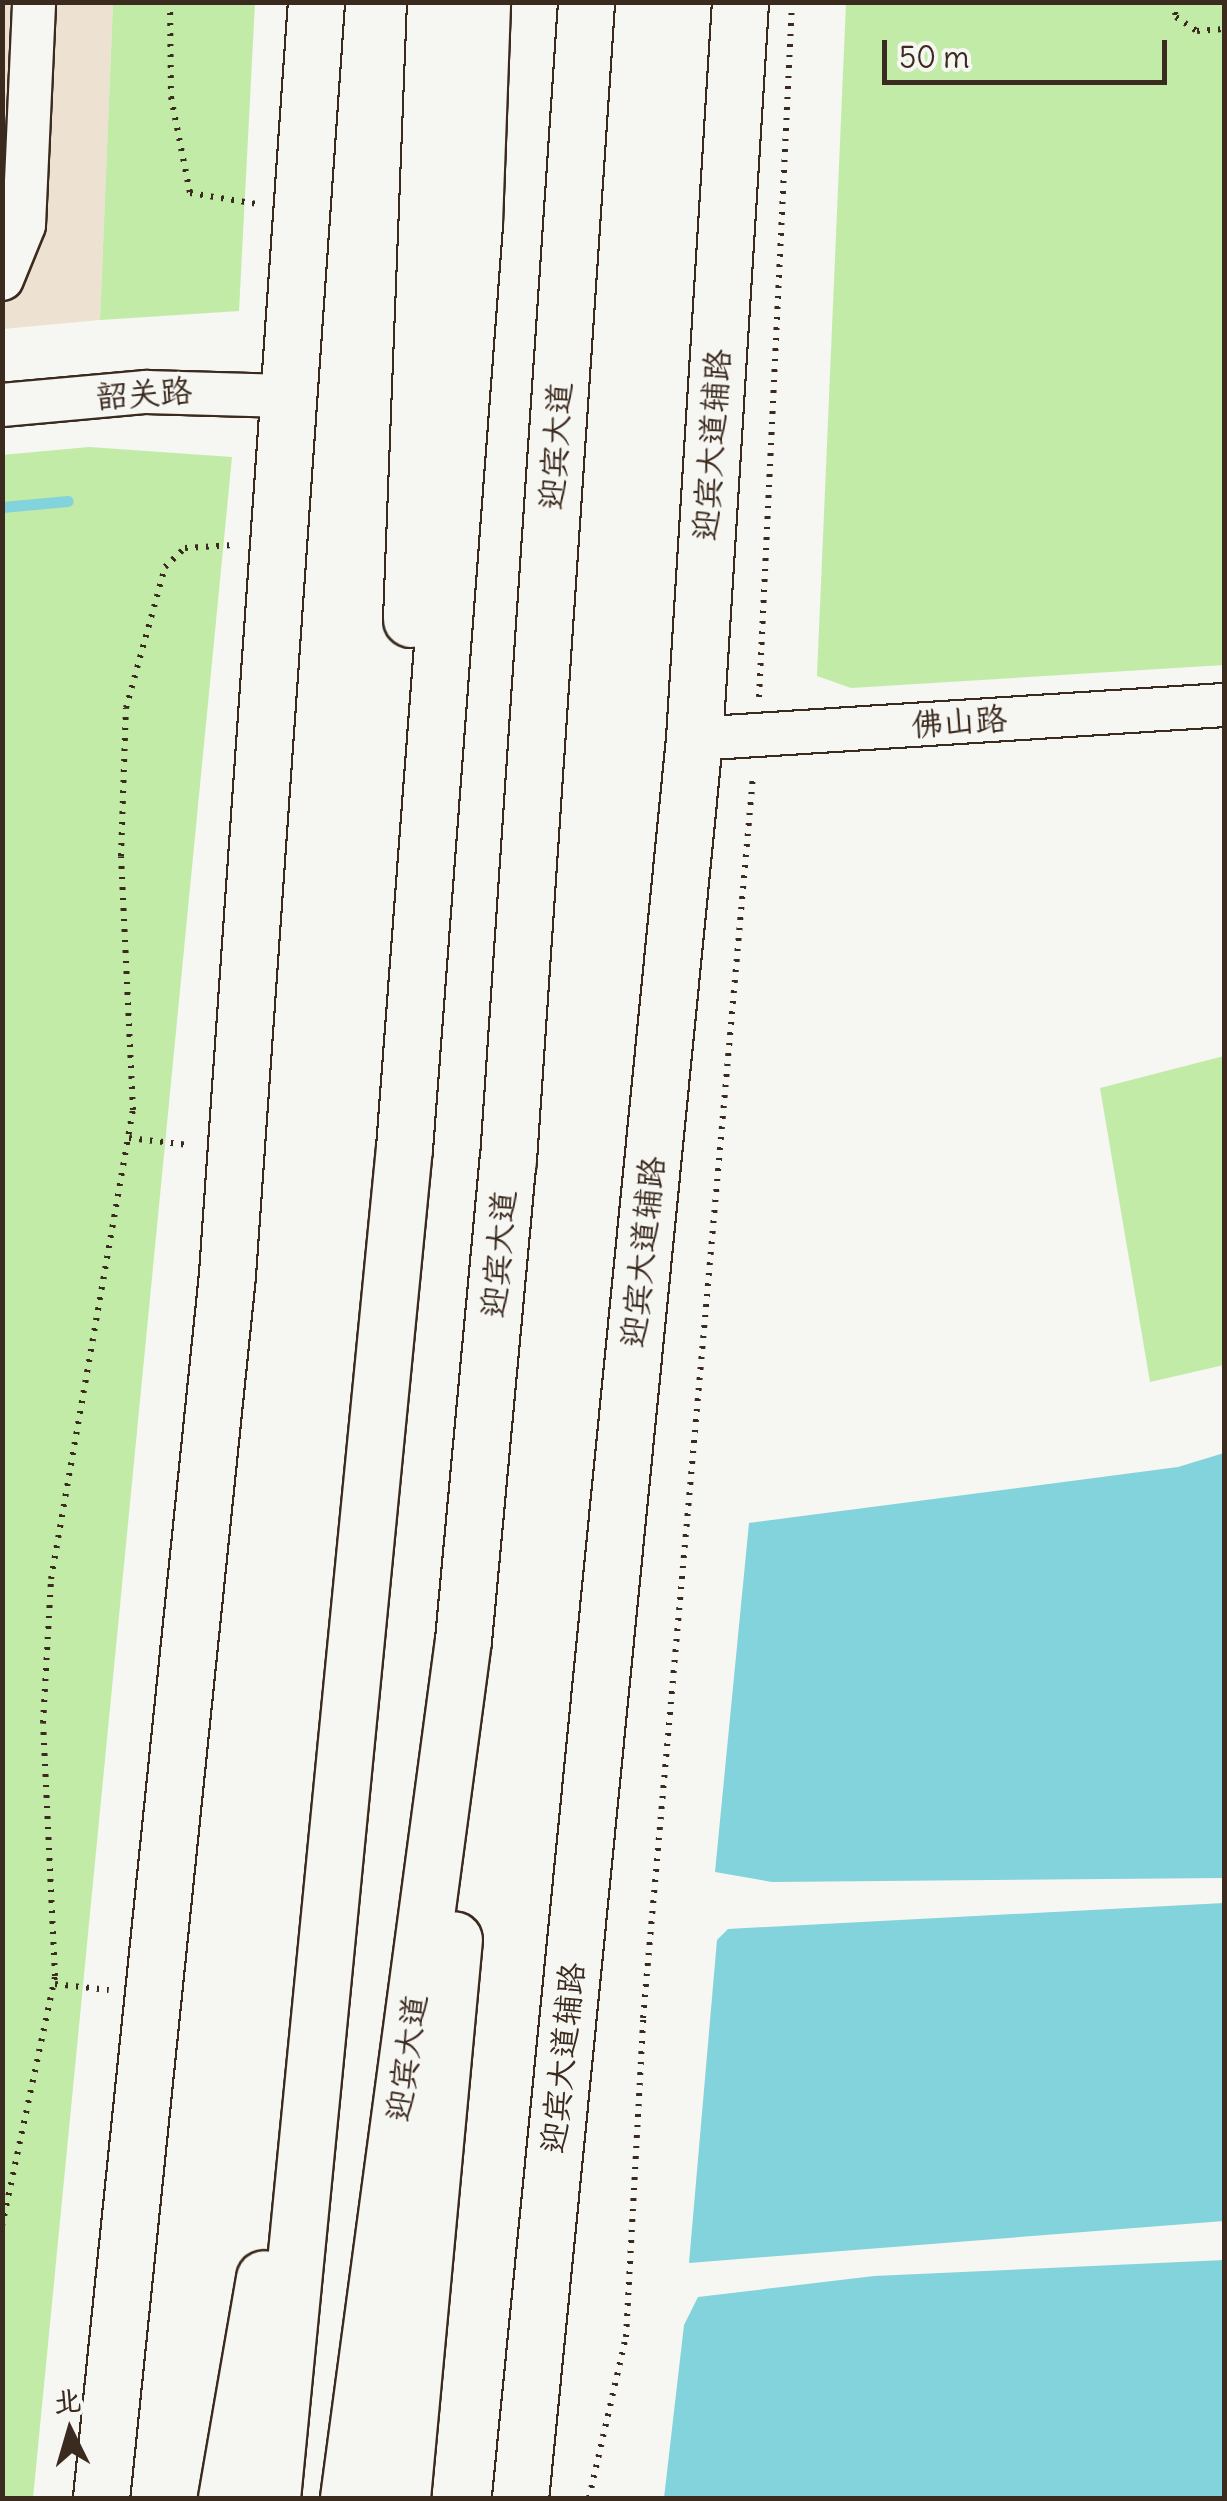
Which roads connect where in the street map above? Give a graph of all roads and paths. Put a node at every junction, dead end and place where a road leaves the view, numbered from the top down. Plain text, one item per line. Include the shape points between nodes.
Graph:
1 (34, 2) edge
2 (170, 2) edge
3 (316, 2) edge
4 (435, 2) edge
5 (482, 2) edge
6 (586, 2) edge
7 (622, 2) edge
8 (740, 2) edge
9 (792, 2) edge
10 (1173, 2) edge
11 (1224, 29) edge
12 (262, 186) dead end
13 (262, 204) junction
14 (261, 222) dead end
15 (2, 279) edge
16 (286, 396) junction
17 (2, 405) edge
18 (238, 526) dead end
19 (236, 545) junction
20 (234, 564) dead end
21 (1224, 705) edge
22 (757, 735) junction
23 (694, 738) junction
24 (191, 1126) dead end
25 (129, 1138) junction
26 (190, 1145) junction
27 (404, 1148) junction
28 (508, 1159) junction
29 (188, 1165) dead end
30 (463, 1640) junction
31 (116, 1970) dead end
32 (55, 1984) dead end
33 (114, 1990) junction
34 (112, 2010) dead end
35 (321, 2016) junction
36 (2, 2226) edge
37 (101, 2498) edge
38 (226, 2498) edge
39 (272, 2498) edge
40 (348, 2498) edge
41 (402, 2498) edge
42 (520, 2498) edge
43 (589, 2498) edge

1 - 15 street via 24,225
2 - 13 path via 171,97 190,193
3 - 16 main road
4 - 27 main road via 413,396
5 - 27 main road
6 - 28 main road, 迎宾大道
7 - 28 main road
8 - 23 main road, 迎宾大道辅路
9 - 22 path
10 - 11 path via 1176,17 1197,31
12 - 13 path
13 - 14 path
16 - 17 street, 韶关路 via 146,392
16 - 37 main road via 227,1274
18 - 19 path
19 - 20 path
19 - 25 path via 184,548 165,567 126,708
21 - 22 street, 佛山路
22 - 23 street, 佛山路
22 - 43 path via 643,2018 626,2336
23 - 42 main road, 迎宾大道辅路
24 - 26 path
25 - 26 path
25 - 36 path via 51,1579 43,1723 55,1976
26 - 29 path
27 - 35 main road
28 - 30 main road, 迎宾大道
30 - 40 main road, 迎宾大道
30 - 41 main road via 451,2032
31 - 33 path
32 - 33 path
33 - 34 path
35 - 38 main road via 244,2368
35 - 39 main road

